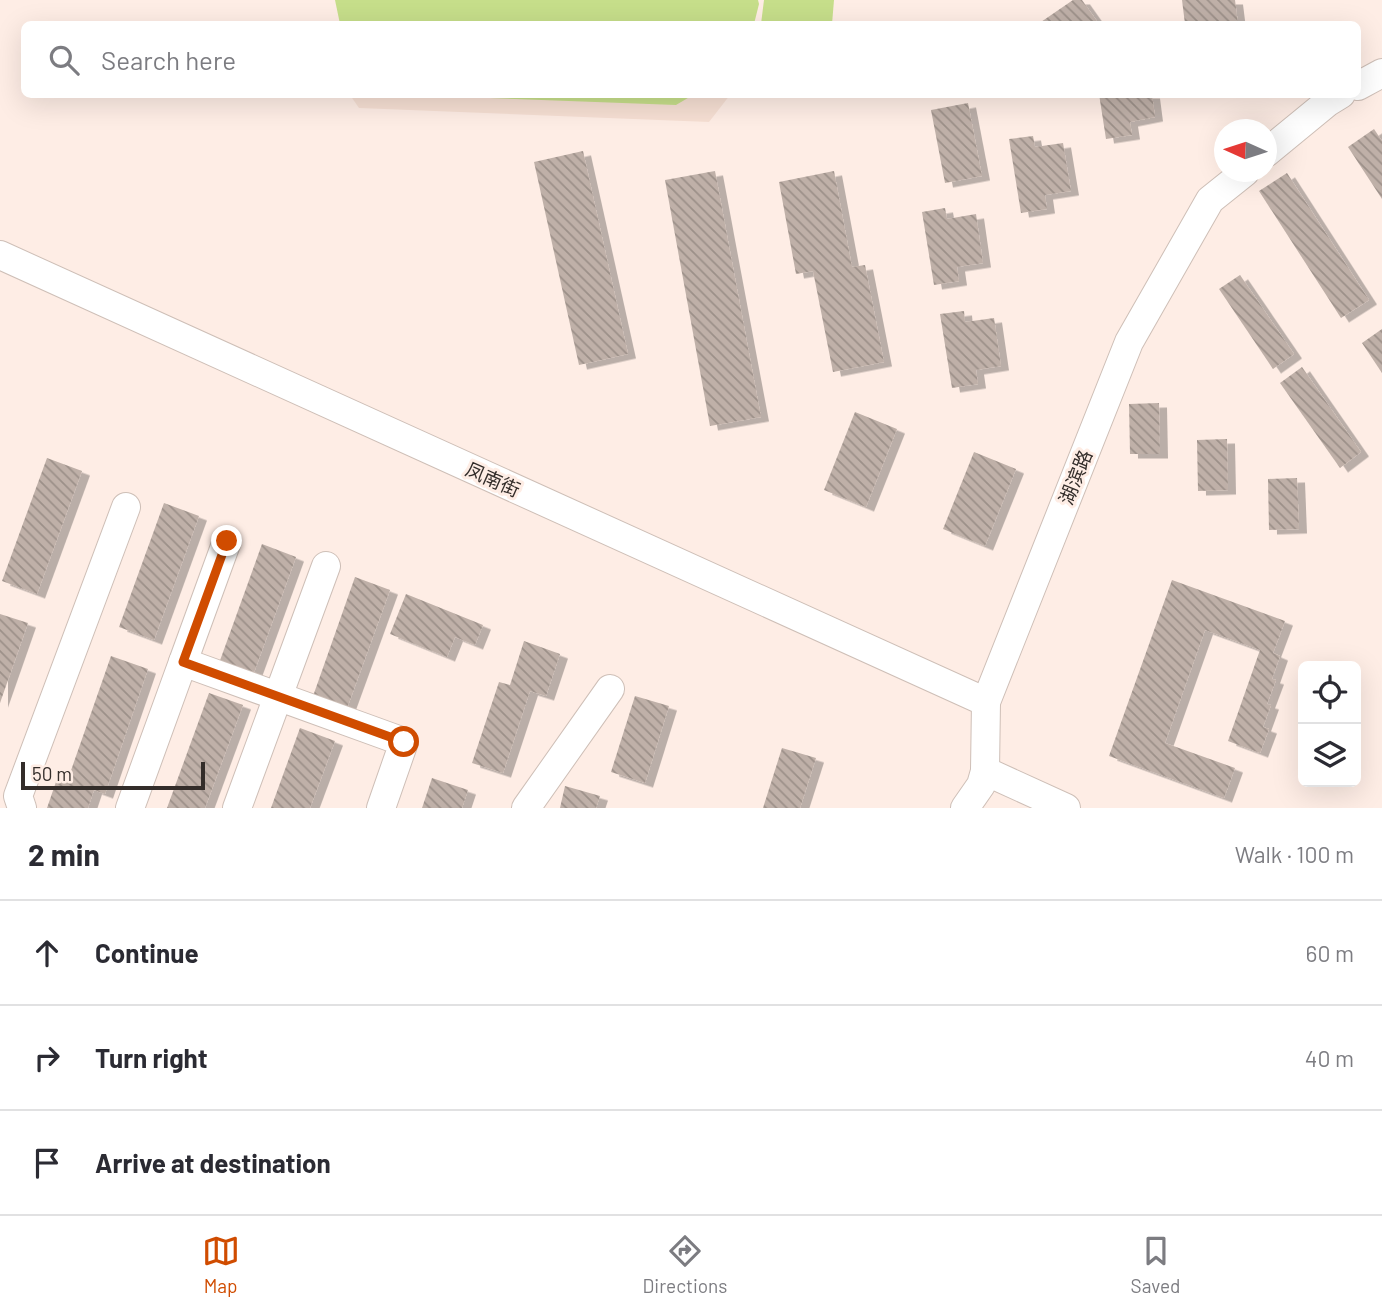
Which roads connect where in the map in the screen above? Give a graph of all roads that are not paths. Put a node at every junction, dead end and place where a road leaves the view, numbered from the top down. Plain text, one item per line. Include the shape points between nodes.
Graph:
1 (1382, 72) edge
2 (1361, 84) edge
3 (1334, 98) edge
4 (1277, 144) edge
5 (1232, 182) edge
6 (0, 256) edge
7 (126, 507) dead end
8 (227, 541) dead end
9 (326, 566) dead end
10 (183, 662) junction
11 (610, 689) dead end
12 (279, 696) junction
13 (986, 702) junction
14 (985, 771) junction
15 (22, 808) edge
16 (130, 808) edge
17 (237, 808) edge
18 (381, 808) edge
19 (526, 808) edge
20 (965, 808) edge
21 (1066, 808) edge

1 - 2 street
3 - 4 street
5 - 13 street, 湖滨路 via 1210,200 1129,342
6 - 13 street, 凤南街
7 - 15 street via 18,796
8 - 10 street
9 - 12 street
10 - 12 street
10 - 16 street
11 - 19 street
12 - 17 street
12 - 18 street via 404,742
13 - 14 street, 湖滨路
14 - 20 street, 湖滨路
14 - 21 street

